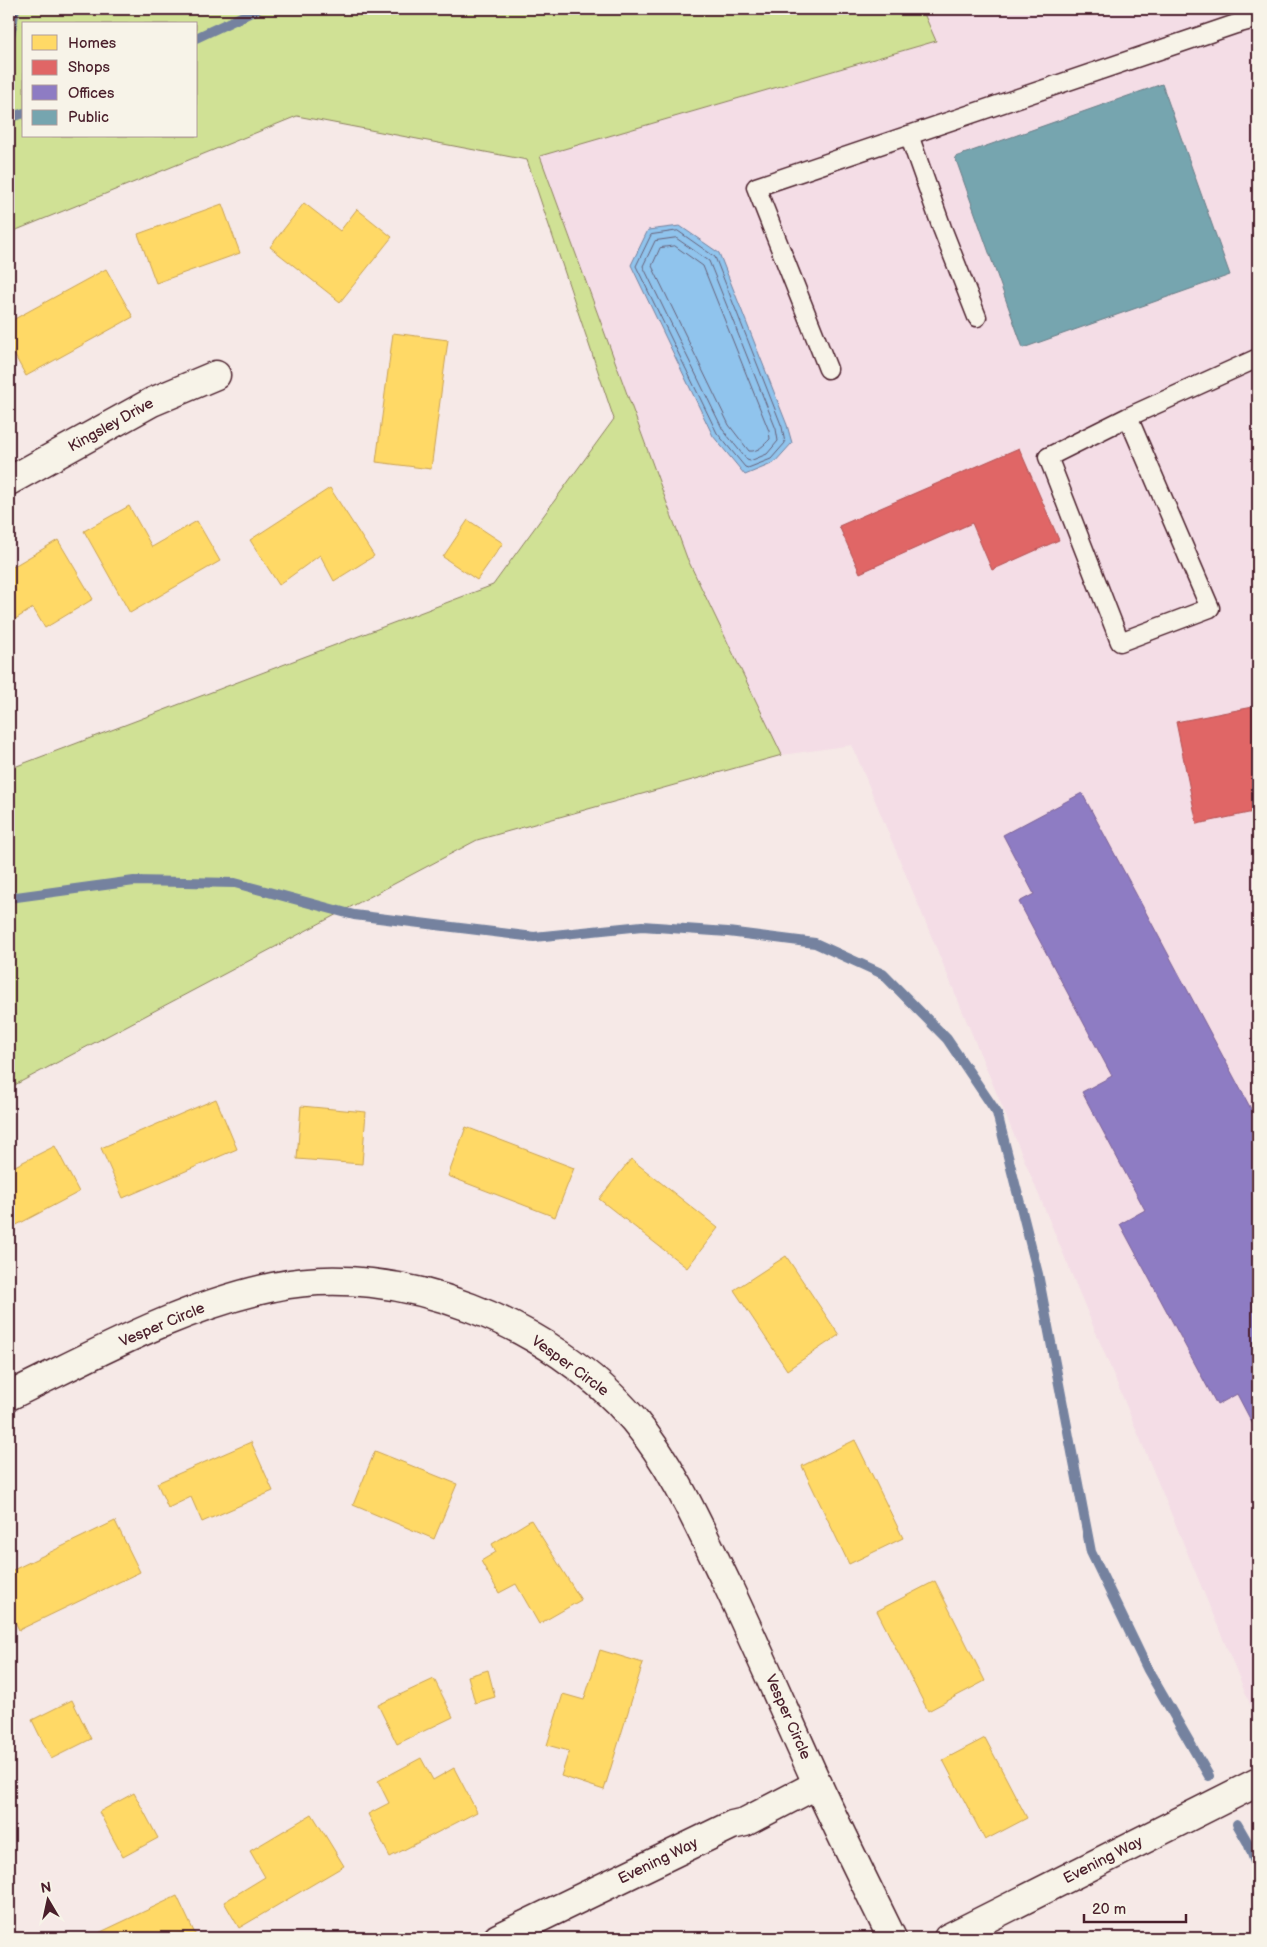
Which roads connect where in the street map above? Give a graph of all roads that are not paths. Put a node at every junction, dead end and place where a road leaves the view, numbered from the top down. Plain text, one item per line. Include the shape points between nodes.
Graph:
1 (1258, 18) edge
2 (908, 135) junction
3 (977, 317) dead end
4 (1258, 358) edge
5 (828, 369) dead end
6 (216, 375) dead end
7 (1128, 417) junction
8 (9, 481) edge
9 (9, 1396) edge
10 (1258, 1782) edge
11 (818, 1784) junction
12 (498, 1938) edge
13 (892, 1938) edge
14 (948, 1938) edge

1 - 2 lane
2 - 3 lane
2 - 5 lane via 756,187
4 - 7 lane
6 - 8 street, Kingsley Drive via 152,402
7 - 7 lane via 1048,458 1120,642 1210,608
9 - 11 street, Vesper Circle via 156,1324 218,1301 275,1286 343,1281 386,1285 471,1307 512,1326 552,1348 612,1395 636,1422 674,1476 758,1648
10 - 14 street, Evening Way
11 - 12 street, Evening Way via 745,1822
11 - 13 street, Vesper Circle

